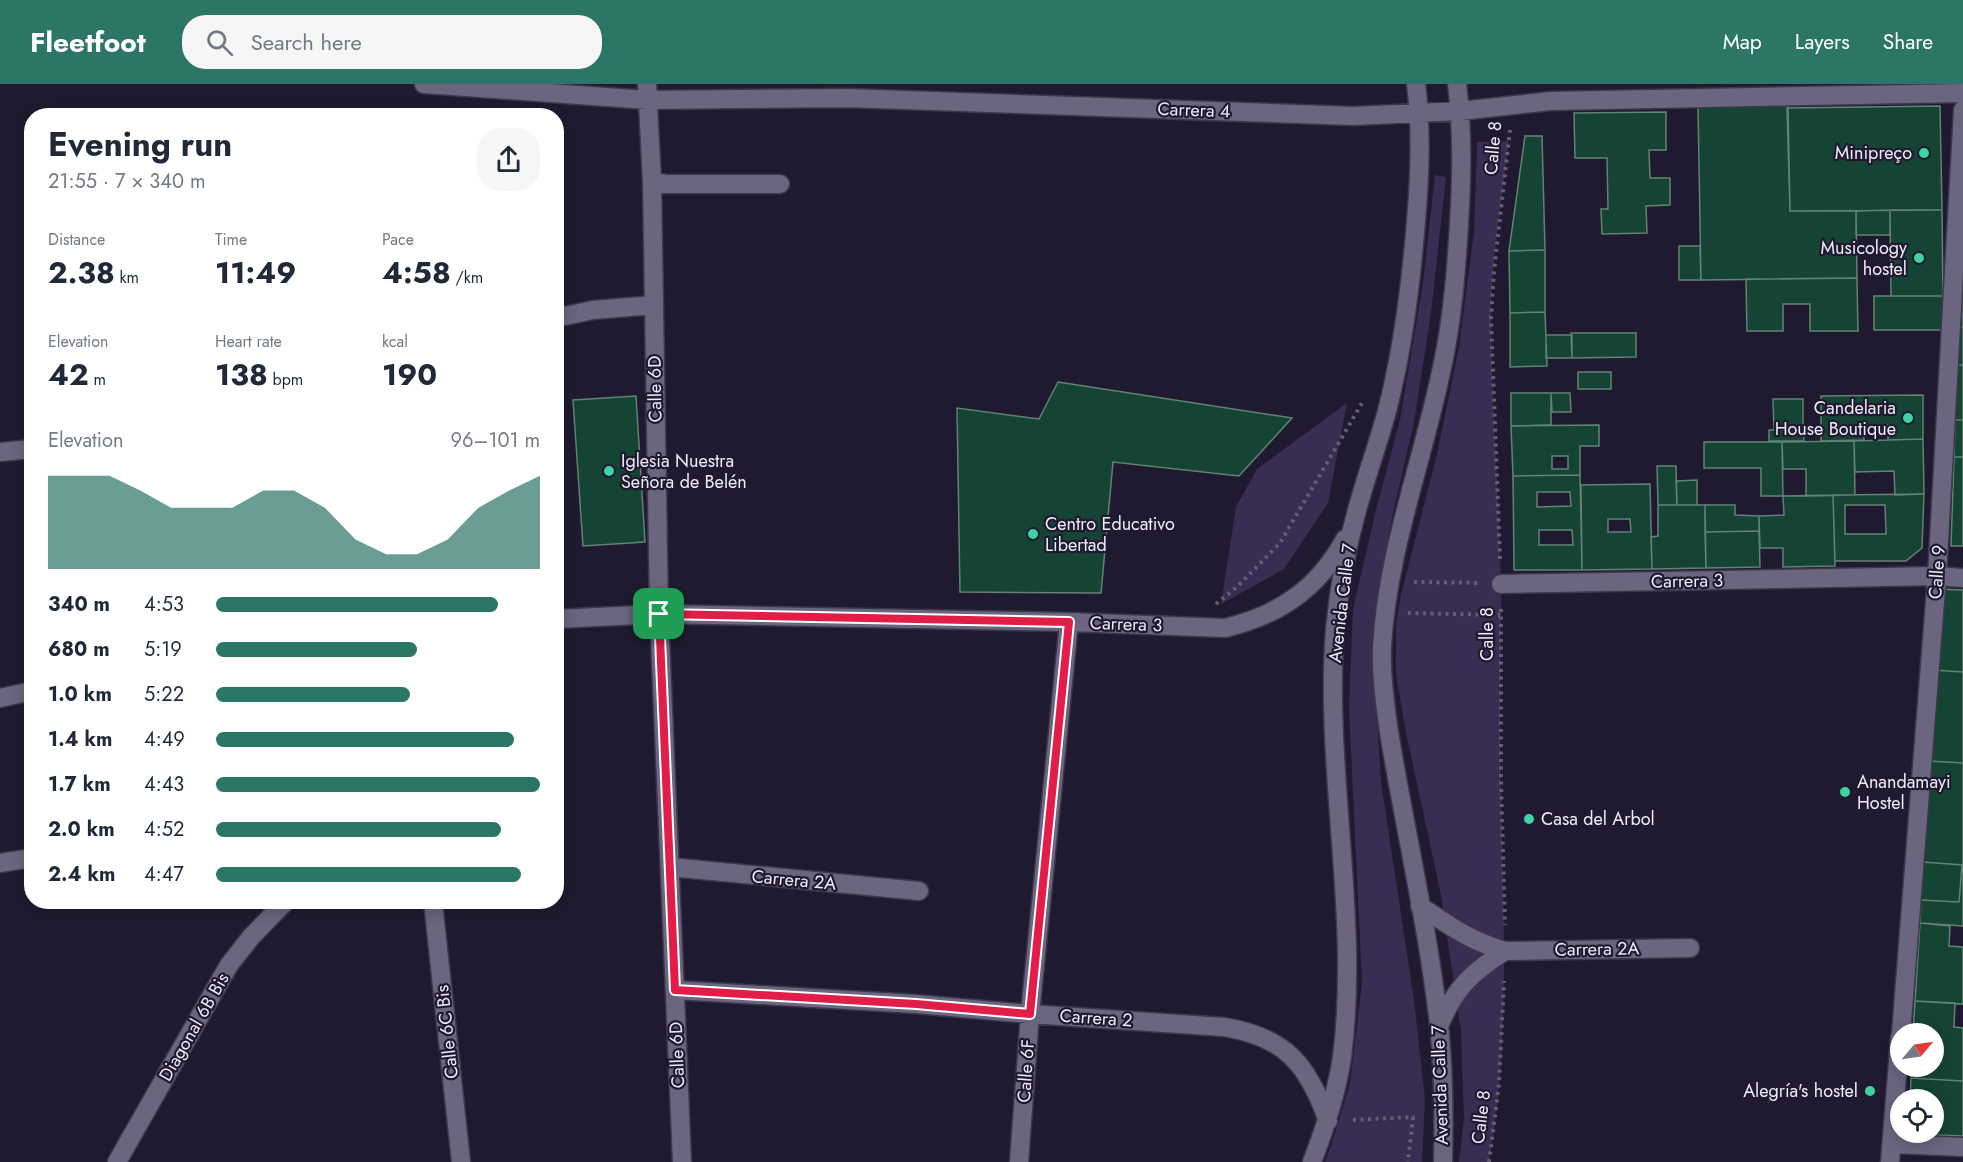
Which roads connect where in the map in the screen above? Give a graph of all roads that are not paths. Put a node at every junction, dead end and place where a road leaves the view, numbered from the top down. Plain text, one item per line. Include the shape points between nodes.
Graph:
1 (424, 84) edge
2 (1416, 84) edge
3 (1457, 84) edge
4 (847, 91) edge
5 (648, 92) edge
6 (1963, 93) edge
7 (1963, 110) edge
8 (1461, 111) junction
9 (1420, 113) junction
10 (652, 182) junction
11 (780, 184) dead end
12 (654, 305) junction
13 (565, 316) dead end
14 (24, 450) edge
15 (0, 452) edge
16 (1356, 513) junction
17 (1937, 576) junction
18 (1963, 578) edge
19 (1501, 584) road end
20 (659, 614) junction
21 (564, 619) edge
22 (1069, 622) junction
23 (24, 693) edge
24 (0, 698) edge
25 (24, 859) edge
26 (0, 863) edge
27 (670, 867) junction
28 (920, 891) dead end
29 (1420, 906) junction
30 (278, 909) edge
31 (434, 909) edge
32 (1690, 948) dead end
33 (1505, 951) junction
34 (675, 990) junction
35 (1030, 1014) junction
36 (1902, 1023) edge
37 (1439, 1026) junction
38 (1897, 1077) edge
39 (1337, 1120) junction
40 (1963, 1148) edge
41 (1891, 1153) edge
42 (117, 1162) edge
43 (461, 1162) edge
44 (671, 1162) edge
45 (682, 1162) edge
46 (1019, 1162) edge
47 (1312, 1162) edge
48 (1443, 1162) edge

1 - 5 street, Carrera 4
2 - 9 street, Avenida Calle 7
3 - 8 street, Avenida Calle 7
4 - 5 street, Carrera 4
4 - 9 street, Carrera 4 via 1353,116
5 - 10 street, Calle 6D
6 - 8 street, Carrera 4 via 1551,101
7 - 17 street, Calle 9
8 - 9 street, Carrera 4
8 - 29 street, Avenida Calle 7 via 1462,167 1452,315 1442,371 1396,548 1382,645 1389,732
9 - 16 street, Avenida Calle 7 via 1419,188 1406,313 1387,410
10 - 11 street
10 - 12 street, Calle 6D
12 - 13 street
12 - 20 street, Calle 6D
14 - 15 street
16 - 22 street, Carrera 3 via 1344,541 1319,577 1286,604 1257,619 1225,628
16 - 39 street, Avenida Calle 7 via 1340,594 1334,659 1347,974
17 - 18 street, Carrera 3
17 - 19 street, Carrera 3
17 - 36 street, Calle 9
20 - 21 street, Carrera 3
20 - 22 street, Carrera 3
20 - 27 street, Calle 6D
22 - 35 street, Calle 6F
23 - 24 street
25 - 26 street
27 - 28 street, Carrera 2A
27 - 34 street, Calle 6D
29 - 33 street, Carrera 2A via 1467,937
29 - 37 street, Avenida Calle 7
30 - 42 street, Diagonal 6B Bis via 229,965
31 - 43 street, Calle 6C Bis
32 - 33 street, Carrera 2A
33 - 37 street via 1462,985 1449,1002
34 - 35 street, Carrera 2
34 - 45 street, Calle 6D
35 - 39 street, Carrera 2 via 1224,1027 1261,1036 1292,1056
35 - 46 street, Calle 6F
37 - 48 street, Avenida Calle 7
38 - 41 street, Calle 9
39 - 47 street, Avenida Calle 7
40 - 41 street
44 - 45 street

